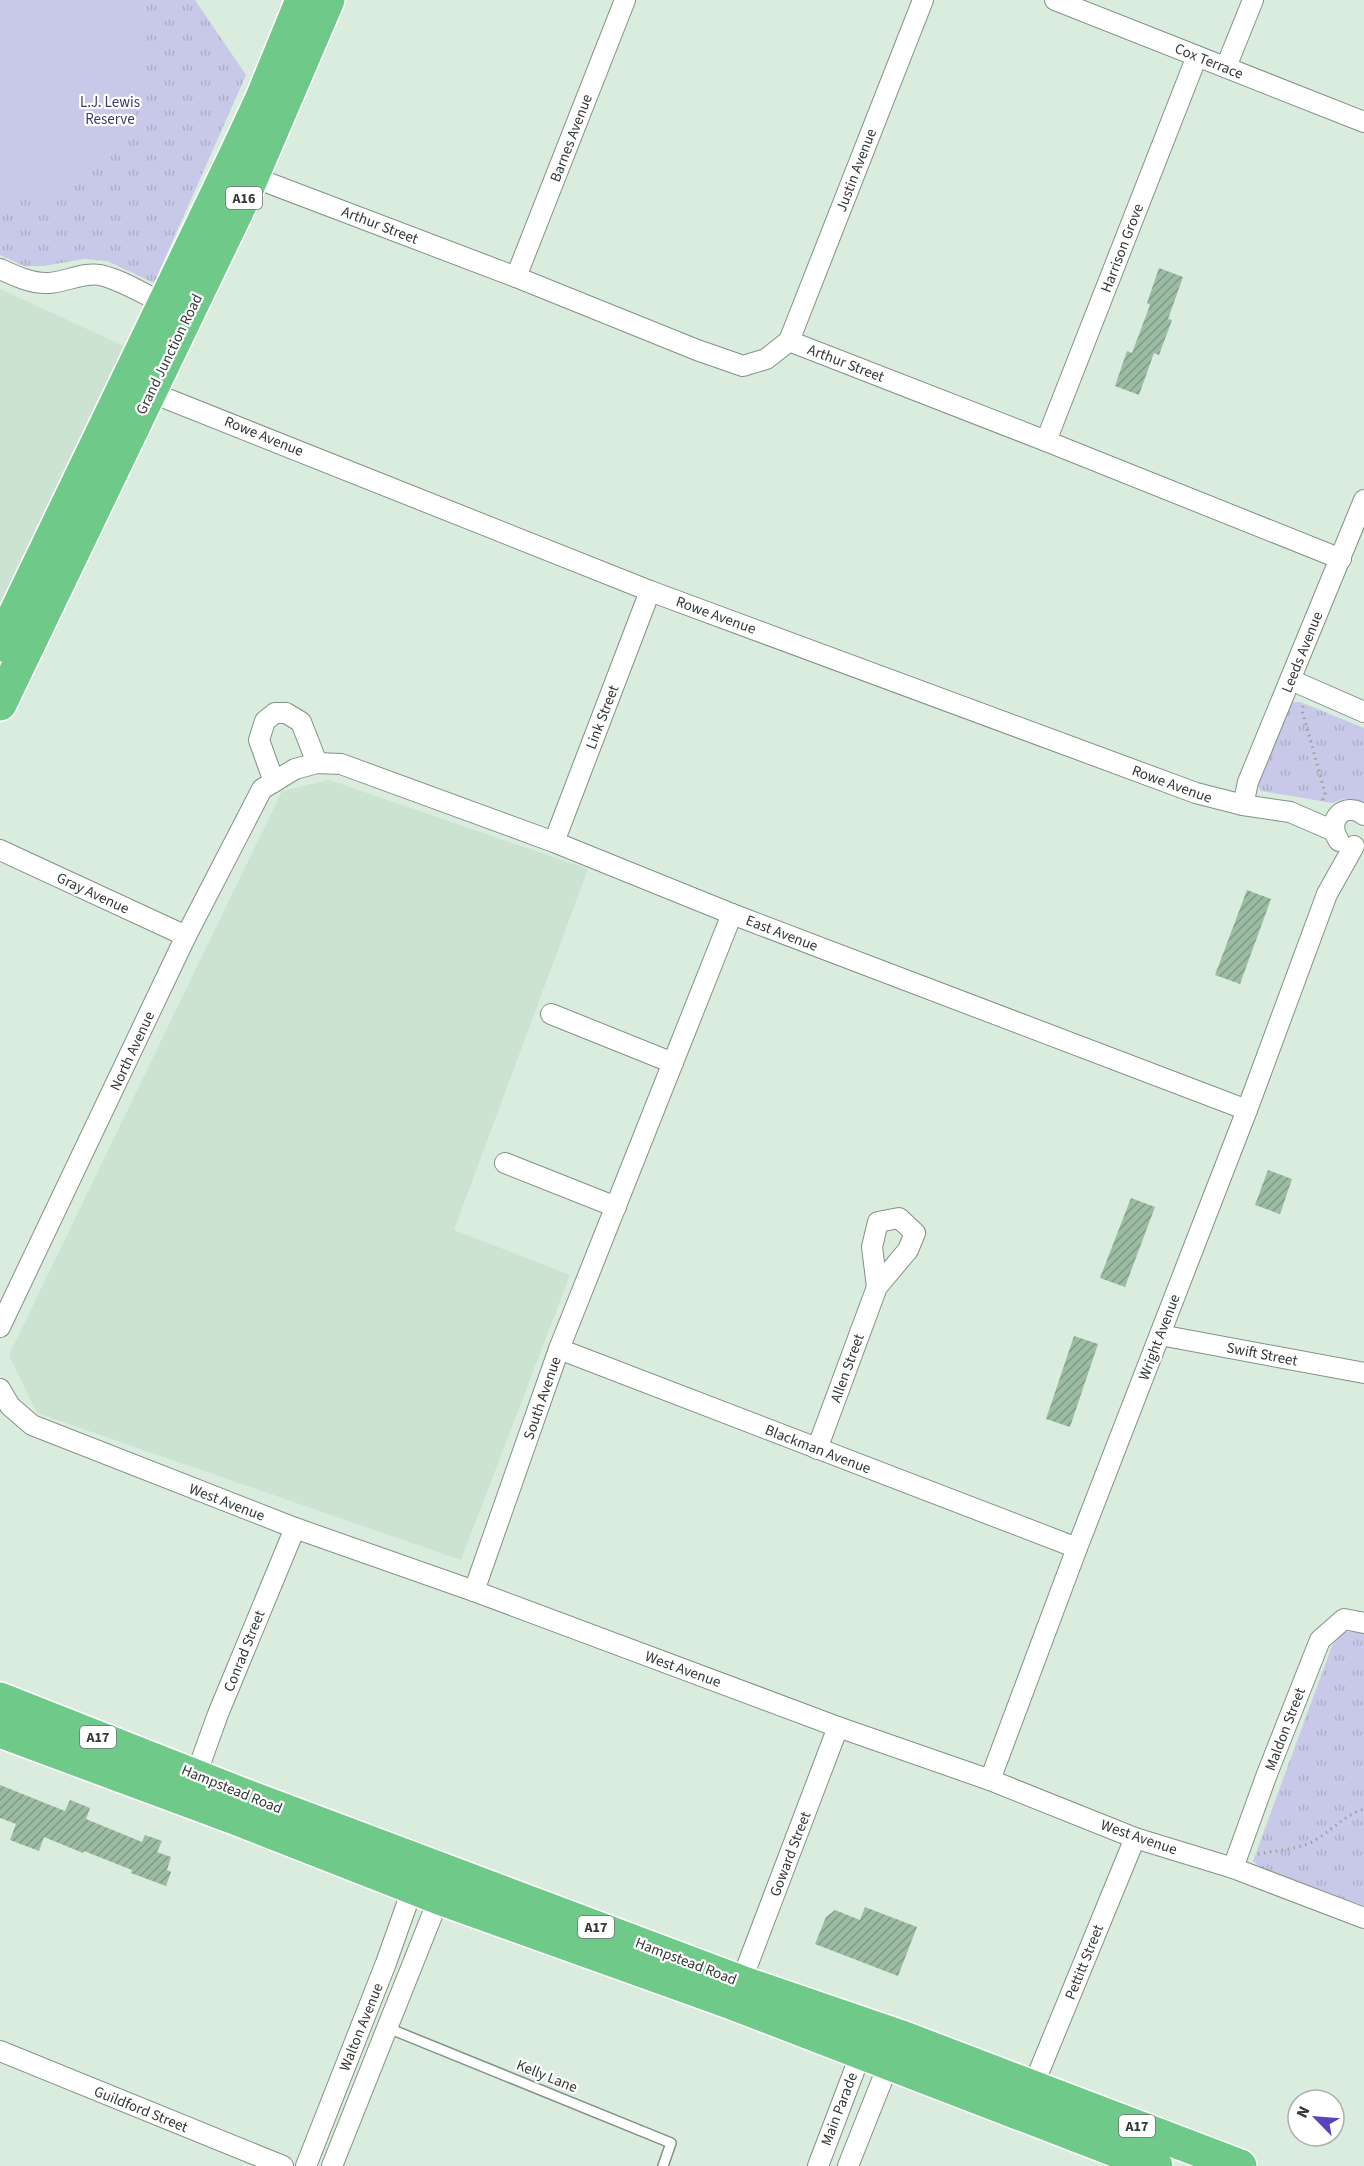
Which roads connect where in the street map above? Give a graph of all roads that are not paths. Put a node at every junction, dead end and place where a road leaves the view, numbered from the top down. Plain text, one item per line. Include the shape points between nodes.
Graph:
1 (302, 0) edge
2 (328, 0) edge
3 (625, 0) edge
4 (923, 0) edge
5 (1054, 0) edge
6 (1253, 0) edge
7 (1197, 56) junction
8 (1226, 67) junction
9 (1364, 122) edge
10 (253, 177) junction
11 (0, 269) edge
12 (516, 277) junction
13 (176, 310) junction
14 (789, 340) junction
15 (150, 392) junction
16 (1046, 441) junction
17 (1364, 500) edge
18 (72, 526) junction
19 (1341, 559) junction
20 (650, 591) junction
21 (0, 645) edge
22 (1291, 680) junction
23 (0, 704) edge
24 (1364, 712) edge
25 (317, 764) junction
26 (295, 769) joint
27 (274, 782) junction
28 (1243, 805) junction
29 (1364, 815) edge
30 (1350, 837) edge
31 (554, 842) junction
32 (0, 849) edge
33 (732, 914) junction
34 (186, 936) junction
35 (551, 1014) dead end
36 (673, 1063) junction
37 (1247, 1110) junction
38 (505, 1163) dead end
39 (616, 1207) junction
40 (877, 1287) dead end
41 (0, 1327) edge
42 (1160, 1335) junction
43 (559, 1349) junction
44 (1364, 1373) edge
45 (3, 1400) edge
46 (817, 1449) junction
47 (295, 1528) junction
48 (1077, 1548) junction
49 (474, 1591) junction
50 (1364, 1623) edge
51 (0, 1699) edge
52 (838, 1727) junction
53 (0, 1731) edge
54 (990, 1780) junction
55 (191, 1788) junction
56 (1135, 1838) junction
57 (1233, 1868) junction
58 (431, 1880) junction
59 (1364, 1918) edge
60 (737, 1993) junction
61 (388, 2028) junction
62 (880, 2045) junction
63 (0, 2051) edge
64 (1028, 2100) junction
65 (283, 2166) edge
66 (306, 2166) edge
67 (332, 2166) edge
68 (663, 2166) edge
69 (818, 2166) edge
70 (848, 2166) edge
71 (1156, 2166) edge
72 (1240, 2166) edge

1 - 13 highway, Grand Junction Road / A16
2 - 10 highway, Grand Junction Road / A16
3 - 12 street, Barnes Avenue
4 - 14 street, Justin Avenue
5 - 7 street, Cox Terrace
6 - 8 street
7 - 8 street, Cox Terrace
7 - 16 street, Harrison Grove
8 - 9 street, Cox Terrace
10 - 12 street, Arthur Street
10 - 13 highway, Grand Junction Road / A16
11 - 13 street via 35,282 51,283 98,275
12 - 14 street, Arthur Street via 743,366 766,359
13 - 15 highway, Grand Junction Road / A16
13 - 18 highway, Grand Junction Road / A16
14 - 16 street, Arthur Street
15 - 18 highway, Grand Junction Road / A16
15 - 20 street, Rowe Avenue
16 - 19 street, Arthur Street
17 - 19 street, Leeds Avenue
18 - 21 highway, Grand Junction Road / A16
18 - 23 highway, Grand Junction Road / A16
19 - 22 street, Leeds Avenue
20 - 28 street, Rowe Avenue via 1196,793
20 - 31 street, Link Street
22 - 24 street
22 - 28 street, Leeds Avenue via 1248,782
25 - 26 street, East Avenue
25 - 27 street via 301,722 286,713 275,713 265,721 259,740
25 - 31 street, East Avenue via 341,764
26 - 27 street, North Avenue
27 - 34 street, North Avenue via 262,789
28 - 30 street, Rowe Avenue via 1290,812
29 - 30 street via 1350,809
30 - 37 street, Wright Avenue
31 - 33 street, East Avenue
32 - 34 street, Gray Avenue
33 - 36 street, South Avenue
33 - 37 street, East Avenue
34 - 41 street, North Avenue
35 - 36 street
36 - 39 street, South Avenue
37 - 42 street, Wright Avenue
38 - 39 street
39 - 43 street, South Avenue
40 - 46 street, Allen Street
42 - 44 street, Swift Street
42 - 48 street, Wright Avenue
43 - 46 street, Blackman Avenue
43 - 49 street, South Avenue
45 - 47 street, West Avenue via 32,1425
46 - 48 street, Blackman Avenue
47 - 49 street, West Avenue
47 - 55 street, Conrad Street
48 - 54 street, Wright Avenue
49 - 52 street, West Avenue
50 - 57 street, Maldon Street via 1344,1619 1320,1640
51 - 55 highway, Hampstead Road / A17
52 - 54 street, West Avenue
52 - 60 street, Goward Street
53 - 55 highway, Hampstead Road / A17
54 - 56 street, West Avenue
55 - 58 highway, Hampstead Road / A17
56 - 57 street, West Avenue
56 - 64 street, Pettitt Street
57 - 59 street, West Avenue
58 - 60 highway, Hampstead Road / A17
58 - 61 street, Walton Avenue
58 - 66 street, Walton Avenue via 386,1963
60 - 62 highway, Hampstead Road / A17
61 - 67 street, Walton Avenue
61 - 68 lane, Kelly Lane via 671,2143
62 - 64 highway, Hampstead Road / A17
62 - 69 street, Main Parade
62 - 70 street, Main Parade
63 - 65 street, Guildford Street
64 - 71 highway, Hampstead Road / A17
64 - 72 highway, Hampstead Road / A17

